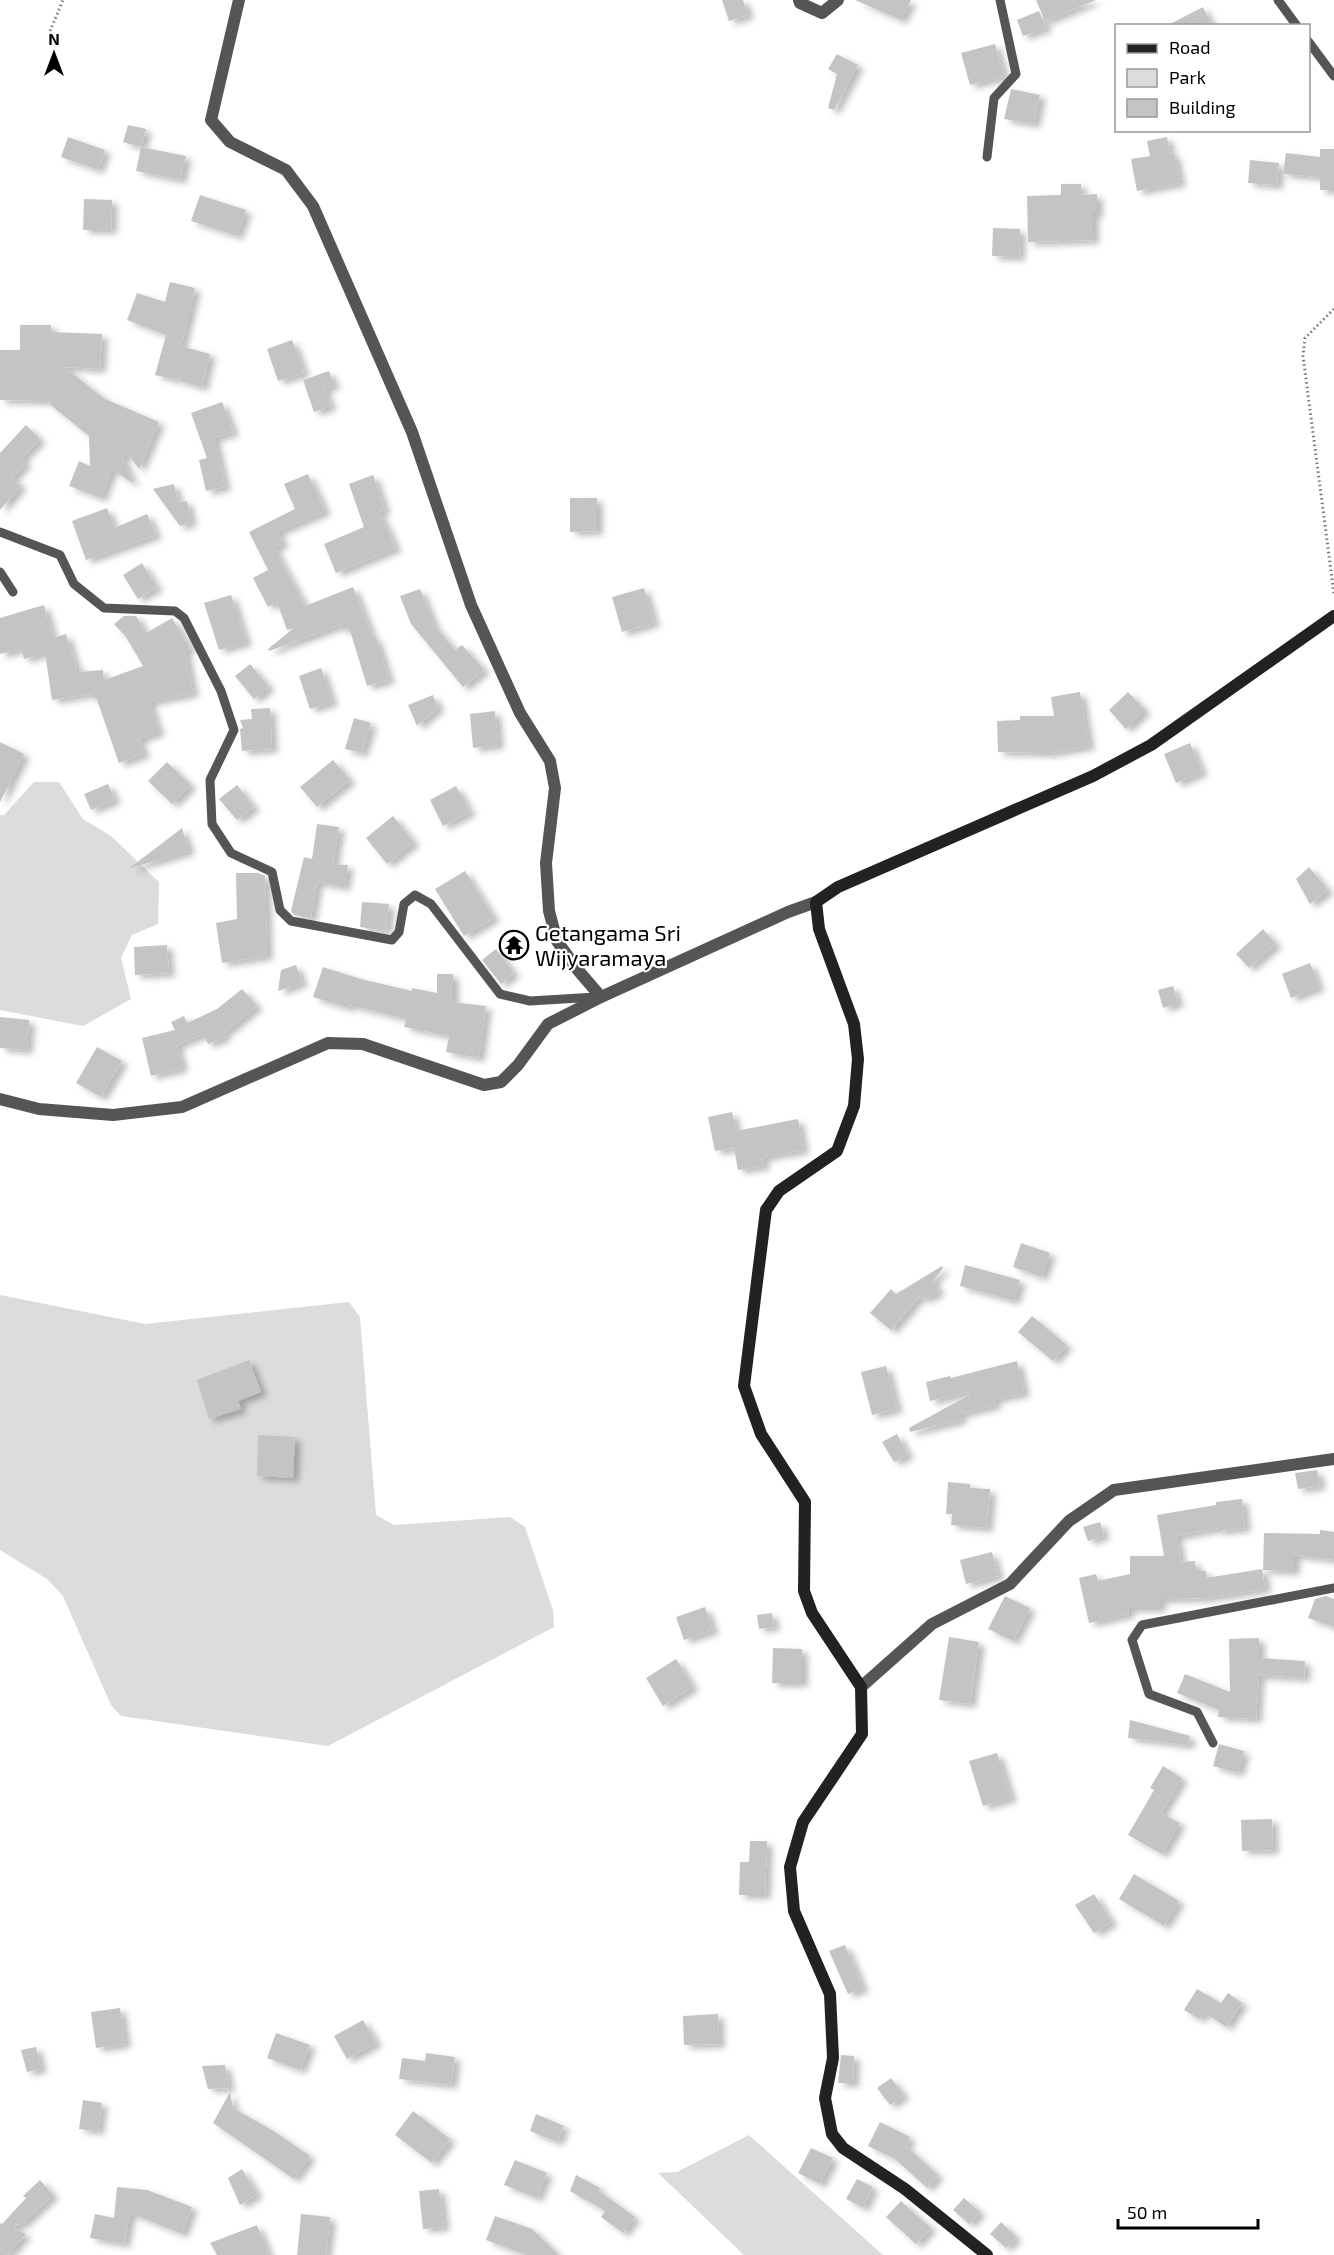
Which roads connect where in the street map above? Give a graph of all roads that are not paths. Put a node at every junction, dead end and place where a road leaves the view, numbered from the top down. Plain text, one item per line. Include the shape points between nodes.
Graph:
1 (239, 0) edge
2 (799, 0) edge
3 (838, 0) edge
4 (1000, 0) edge
5 (1278, 0) edge
6 (1296, 24) edge
7 (1310, 44) edge
8 (1334, 76) edge
9 (987, 157) dead end
10 (0, 532) edge
11 (0, 572) edge
12 (13, 592) dead end
13 (1334, 616) edge
14 (816, 902) junction
15 (601, 997) junction
16 (0, 1099) edge
17 (1334, 1459) edge
18 (1334, 1588) edge
19 (861, 1687) junction
20 (1214, 1743) dead end
21 (987, 2255) edge

1 - 15 street via 211,120 230,142 286,171 313,206 412,432 471,605 520,713 550,761 555,788 546,863 549,911 557,941
2 - 3 street via 822,13
4 - 9 lane via 1016,74 994,98
5 - 6 lane
7 - 8 lane
10 - 15 lane via 60,555 74,584 104,608 175,611 184,618 222,691 234,730 210,780 212,824 231,853 272,872 280,910 291,921 392,940 399,932 404,904 415,895 430,904 500,994 530,1001
11 - 12 lane
13 - 14 street via 1151,744 1093,777 838,887
14 - 15 street
14 - 19 street via 819,929 854,1024 858,1059 854,1106 837,1151 778,1191 766,1210 744,1386 761,1434 805,1502 804,1591 812,1613
15 - 16 street via 548,1024 501,1082 484,1085 363,1044 328,1043 182,1107 113,1115 39,1109
17 - 19 street via 1114,1490 1069,1521 1010,1584 932,1624
18 - 20 lane via 1142,1625 1132,1640 1149,1694 1197,1712
19 - 21 street via 861,1734 803,1822 790,1867 794,1911 830,1994 833,2058 825,2098 832,2134 843,2148 905,2189

